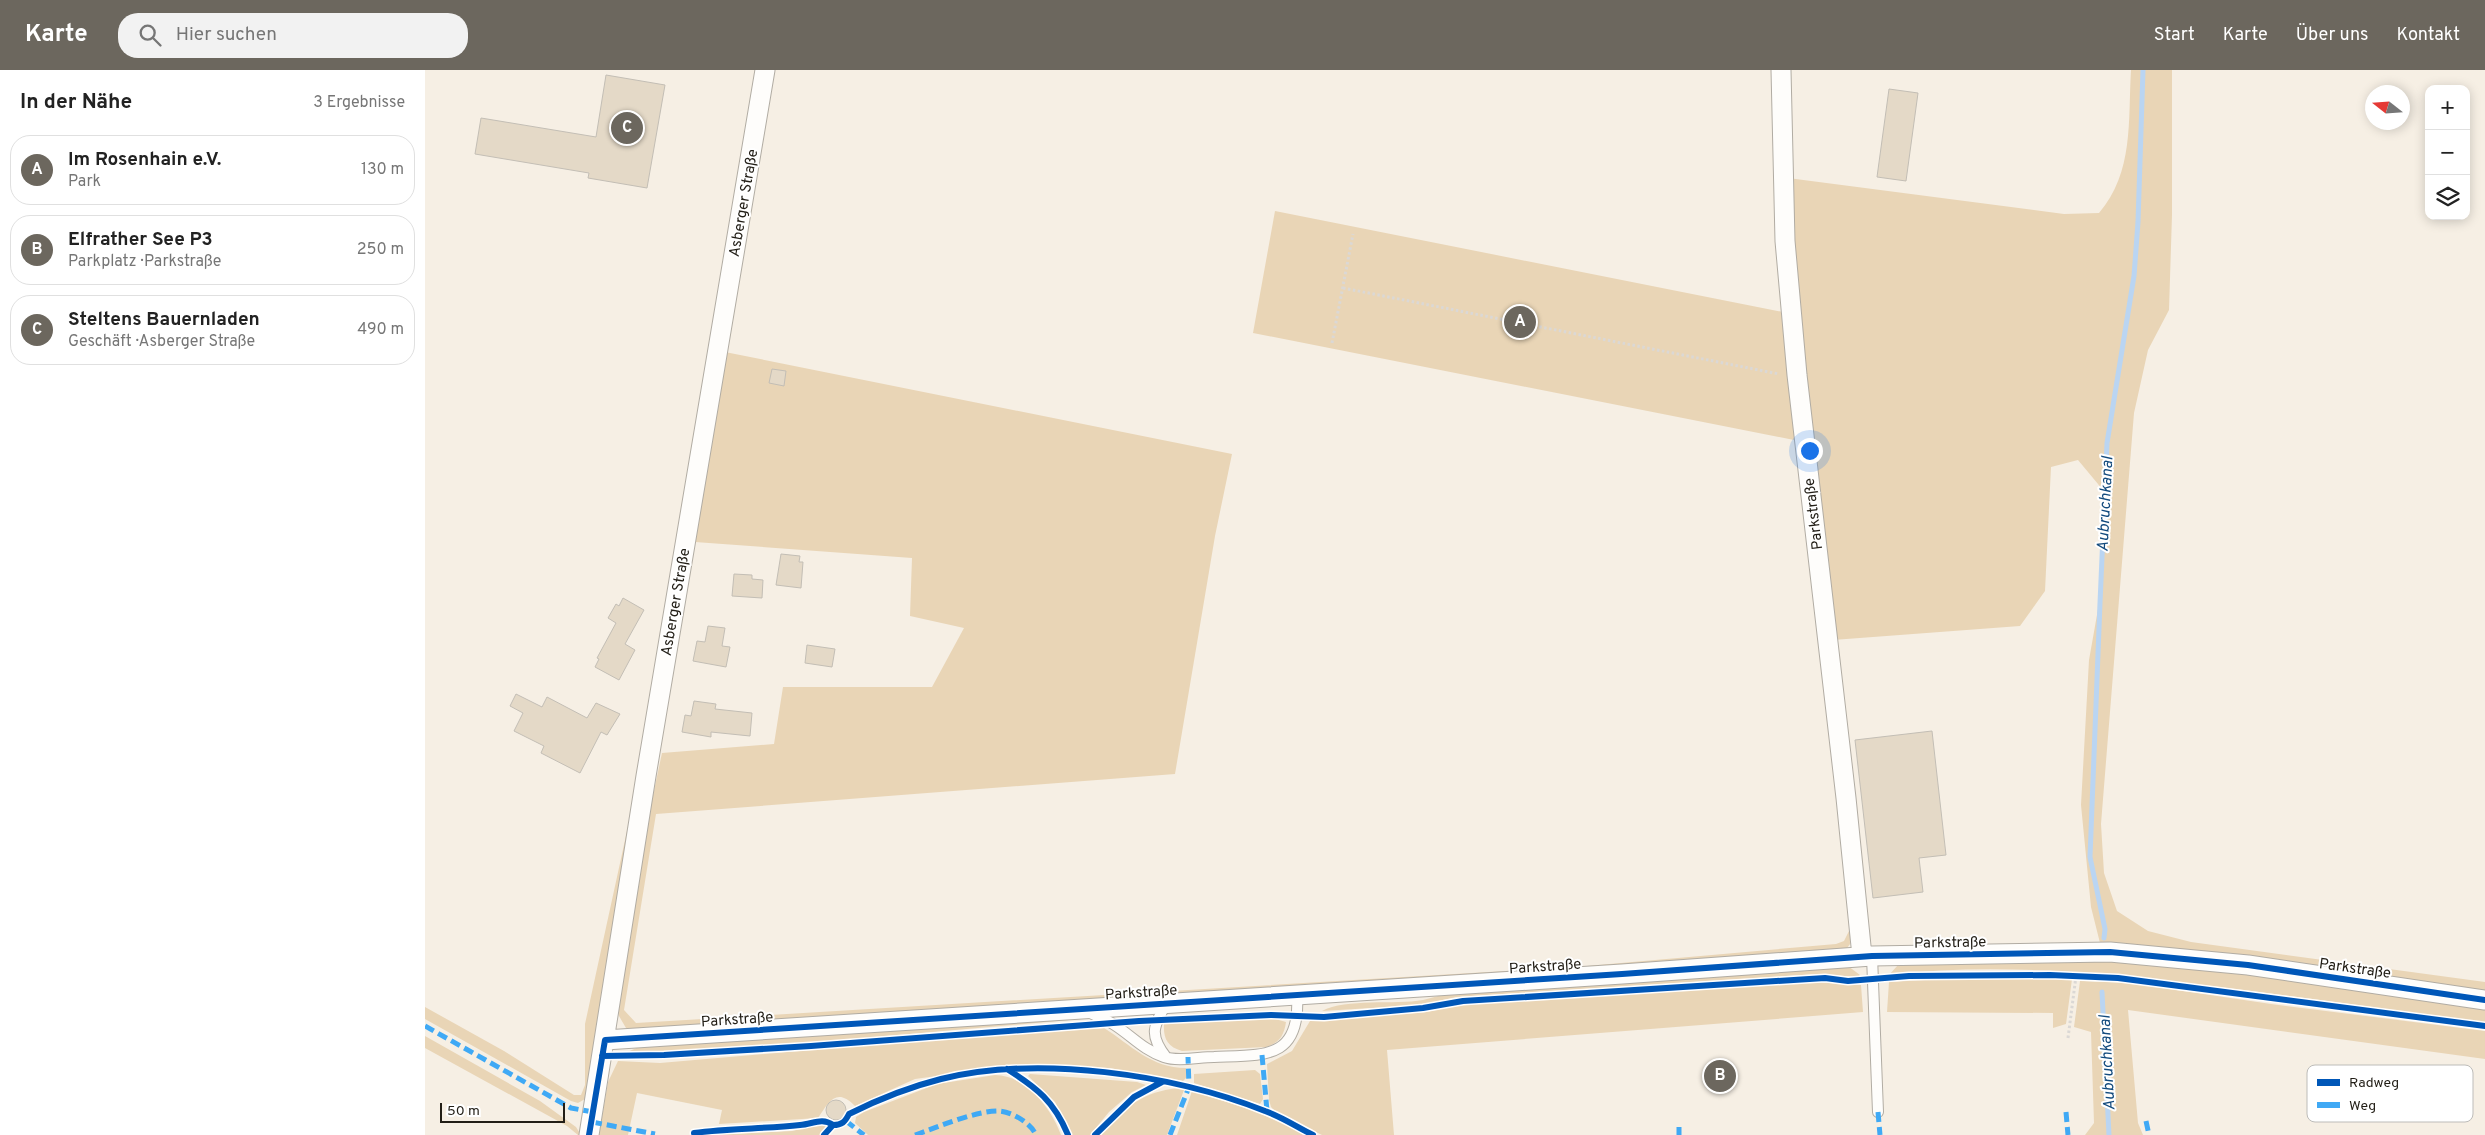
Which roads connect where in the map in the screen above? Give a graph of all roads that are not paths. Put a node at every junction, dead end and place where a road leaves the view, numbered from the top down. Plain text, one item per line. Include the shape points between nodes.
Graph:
1 (765, 70) edge
2 (1781, 70) edge
3 (1867, 956) junction
4 (1297, 995) junction
5 (2485, 1000) edge
6 (1167, 1003) junction
7 (1081, 1009) junction
8 (605, 1040) junction
9 (1167, 1058) junction
10 (1878, 1112) dead end
11 (589, 1135) edge

1 - 8 street, Asberger Straße via 646,776
2 - 3 street, Parkstraße via 1785,241 1797,375
3 - 4 street, Parkstraße
3 - 5 street, Parkstraße via 2110,952 2248,965
3 - 10 lane
4 - 6 street, Parkstraße
4 - 9 lane via 1297,1022 1279,1050 1262,1055
6 - 7 street, Parkstraße
6 - 9 lane via 1154,1032 1157,1045
7 - 8 street, Parkstraße
7 - 9 lane via 1112,1023 1149,1051
8 - 11 street, Asberger Straße

